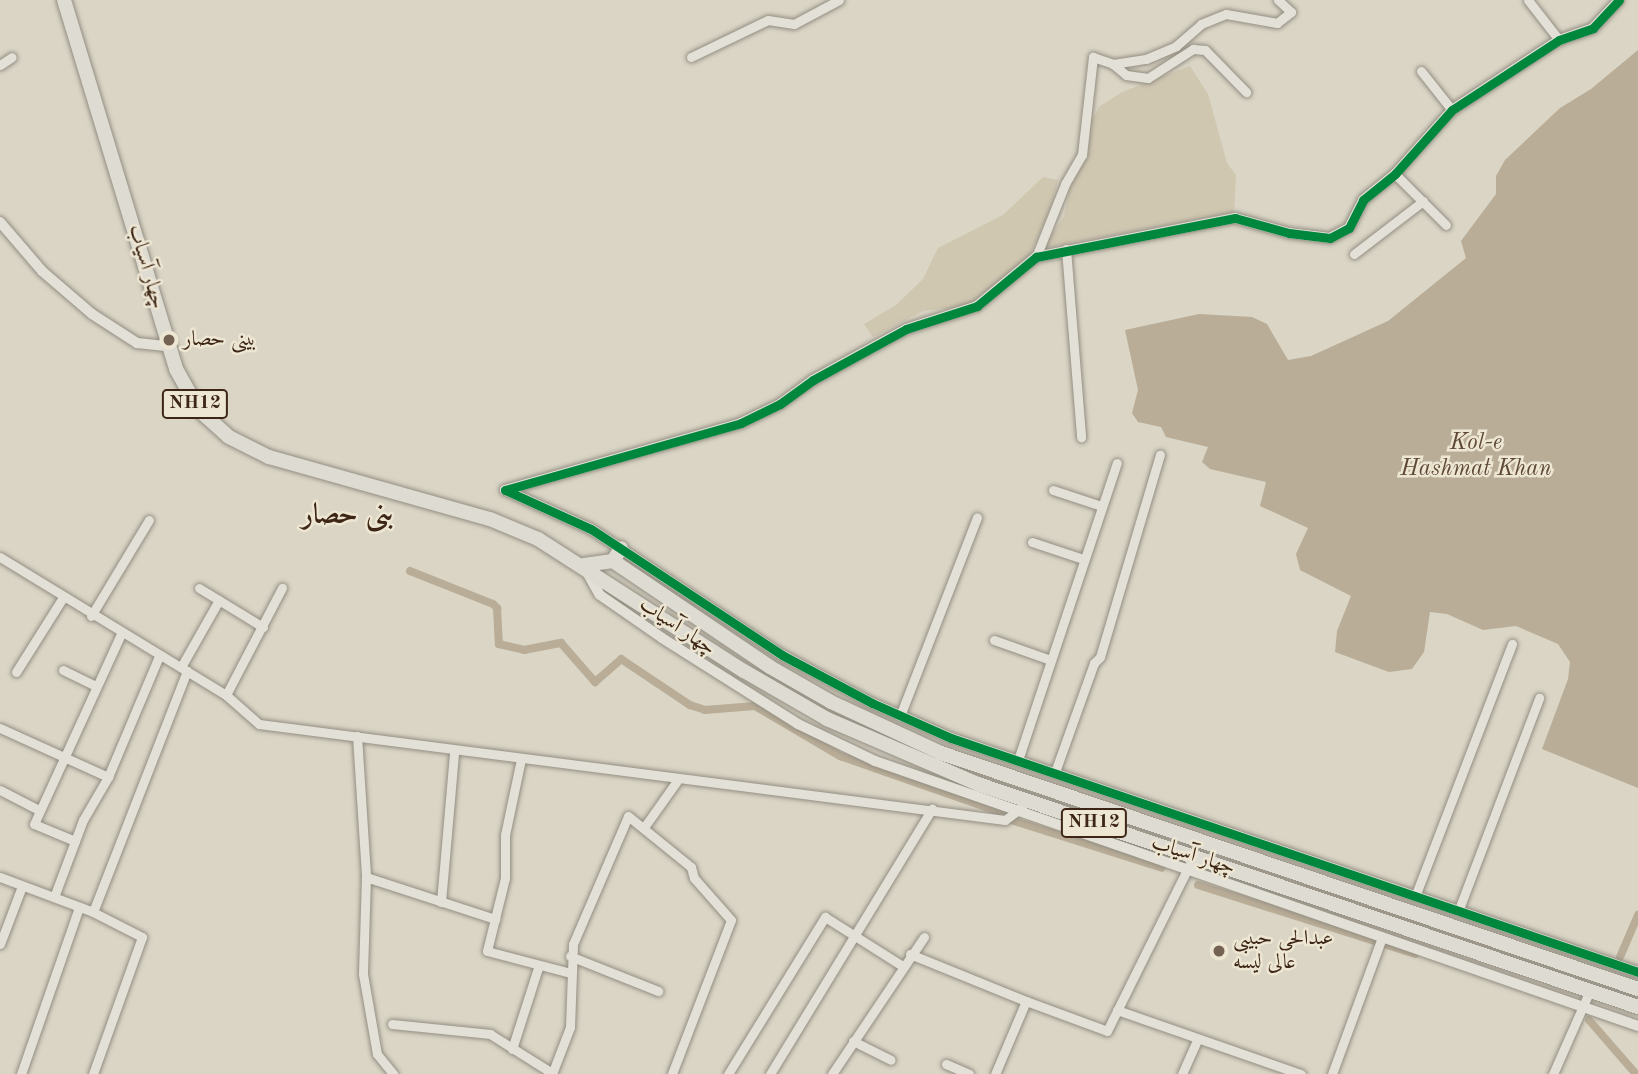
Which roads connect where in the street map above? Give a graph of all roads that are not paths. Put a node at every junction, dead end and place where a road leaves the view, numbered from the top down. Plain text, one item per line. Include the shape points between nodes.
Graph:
1 (66, 0) edge
2 (839, 0) edge
3 (1278, 0) edge
4 (1528, 0) edge
5 (1619, 0) edge
6 (1559, 40) junction
7 (12, 57) dead end
8 (691, 57) dead end
9 (1113, 64) junction
10 (0, 65) edge
11 (1421, 71) dead end
12 (1246, 92) dead end
13 (1452, 110) junction
14 (1395, 174) junction
15 (1423, 201) junction
16 (0, 222) edge
17 (1446, 225) dead end
18 (1066, 250) junction
19 (1354, 254) dead end
20 (1036, 257) junction
21 (168, 346) junction
22 (1081, 437) dead end
23 (1160, 455) dead end
24 (1117, 463) dead end
25 (1053, 490) dead end
26 (1101, 506) junction
27 (977, 517) dead end
28 (149, 520) dead end
29 (1031, 542) dead end
30 (621, 548) junction
31 (0, 557) edge
32 (1083, 559) junction
33 (613, 561) junction
34 (583, 565) junction
35 (199, 588) dead end
36 (282, 588) dead end
37 (62, 599) junction
38 (219, 600) junction
39 (91, 616) junction
40 (263, 627) junction
41 (121, 634) junction
42 (994, 640) dead end
43 (1512, 644) dead end
44 (159, 656) junction
45 (1048, 659) junction
46 (184, 669) junction
47 (63, 670) dead end
48 (16, 672) dead end
49 (96, 686) junction
50 (226, 695) junction
51 (1539, 698) dead end
52 (901, 716) junction
53 (0, 728) edge
54 (357, 736) junction
55 (454, 752) junction
56 (63, 757) junction
57 (521, 759) junction
58 (1018, 760) junction
59 (1055, 772) junction
60 (108, 777) junction
61 (677, 781) junction
62 (0, 790) edge
63 (1029, 802) junction
64 (37, 809) junction
65 (932, 809) junction
66 (1015, 813) junction
67 (645, 826) junction
68 (75, 841) junction
69 (1193, 856) junction
70 (1187, 871) junction
71 (0, 877) edge
72 (366, 877) junction
73 (22, 886) junction
74 (1416, 894) junction
75 (54, 897) junction
76 (441, 902) junction
77 (79, 906) junction
78 (1459, 909) junction
79 (93, 912) junction
80 (495, 919) junction
81 (854, 935) junction
82 (924, 937) dead end
83 (1380, 941) junction
84 (0, 944) edge
85 (910, 954) junction
86 (570, 956) junction
87 (539, 965) junction
88 (901, 965) junction
89 (1638, 972) edge
90 (570, 973) junction
91 (1638, 989) edge
92 (1590, 990) junction
93 (659, 991) dead end
94 (1026, 1001) junction
95 (1583, 1007) junction
96 (1638, 1007) edge
97 (1116, 1010) junction
98 (392, 1024) dead end
99 (1638, 1026) edge
100 (853, 1041) junction
101 (1197, 1041) junction
102 (512, 1049) junction
103 (891, 1060) dead end
104 (946, 1064) dead end
105 (552, 1073) edge
106 (21, 1074) edge
107 (93, 1074) edge
108 (393, 1074) edge
109 (673, 1074) edge
110 (728, 1074) edge
111 (770, 1074) edge
112 (832, 1074) edge
113 (969, 1074) edge
114 (995, 1074) edge
115 (1182, 1074) edge
116 (1301, 1074) edge
117 (1332, 1074) edge
118 (1553, 1074) edge

1 - 21 highway, چهار آسیاب / NH12
2 - 8 street via 794,24 768,20
3 - 9 street via 1291,12 1277,23 1226,14 1201,24 1176,47 1146,59
4 - 6 street
5 - 6 street via 1593,28
6 - 13 street
7 - 10 street
9 - 12 street via 1126,75 1148,78 1194,49 1205,50
9 - 20 street via 1093,57 1082,155 1065,184
11 - 13 street
13 - 14 street
14 - 15 street
14 - 18 street via 1363,200 1349,228 1330,238 1289,233 1235,218
15 - 17 street
15 - 19 street
16 - 21 street via 42,271 100,320 137,343
18 - 20 street
18 - 22 street
20 - 30 street via 977,306 906,329 741,422 505,490 591,529
21 - 34 highway, چهار آسیاب / NH12 via 199,410 248,449 490,519
23 - 59 street via 1100,657
24 - 26 street
25 - 26 street
26 - 32 street
27 - 52 street
28 - 39 street
29 - 32 street
30 - 33 highway
30 - 52 street via 782,655
31 - 37 street
32 - 45 street
33 - 34 highway
33 - 91 highway, چهار آسیاب / NH12 via 770,667 831,702 941,753
34 - 63 highway, چهار آسیاب / NH12 via 744,671 827,719
34 - 66 street via 600,594 798,724 875,761
35 - 38 street
36 - 40 street
37 - 39 street
37 - 48 street
38 - 40 street
38 - 46 street
39 - 41 street
40 - 50 street
41 - 44 street
41 - 49 street
42 - 45 street
43 - 74 street
44 - 46 street
44 - 60 street
45 - 58 street
46 - 50 street
46 - 79 street
47 - 49 street
49 - 56 street
50 - 54 street via 259,724
51 - 78 street
52 - 58 street
53 - 56 street
54 - 55 street
54 - 72 street
55 - 57 street
55 - 76 street
56 - 60 street
56 - 64 street
57 - 61 street
57 - 80 street via 505,835 505,878
58 - 59 street
59 - 74 street
60 - 68 street
61 - 65 street
61 - 67 street
62 - 64 street
63 - 66 street
63 - 69 highway, چهار آسیاب / NH12
64 - 68 street via 34,824
65 - 66 street via 1005,820
65 - 81 street
66 - 70 street
67 - 86 street via 628,816
67 - 109 street via 691,867 694,878 730,920
68 - 75 street
69 - 70 street
69 - 92 highway, چهار آسیاب / NH12
70 - 83 street
70 - 97 street
71 - 73 street
72 - 76 street
72 - 108 street via 363,974 377,1054
73 - 75 street
73 - 84 street
74 - 78 street
75 - 77 street
76 - 80 street
77 - 79 street
77 - 106 street
78 - 89 street
79 - 107 street via 142,937
80 - 87 street via 487,951
81 - 88 street
81 - 110 street via 825,917
81 - 111 street
82 - 85 street
83 - 95 street
83 - 117 street
85 - 88 street
85 - 94 street
86 - 90 street
86 - 93 street
87 - 90 street
87 - 102 street
88 - 100 street
90 - 105 street via 570,1027
92 - 95 street
92 - 96 highway, چهار آسیاب / NH12
94 - 97 street via 1107,1031
94 - 114 street
95 - 99 street
95 - 118 street
97 - 101 street
98 - 102 street via 490,1034
100 - 103 street
100 - 112 street
101 - 115 street
101 - 116 street via 1203,1037
102 - 105 street
104 - 113 street

